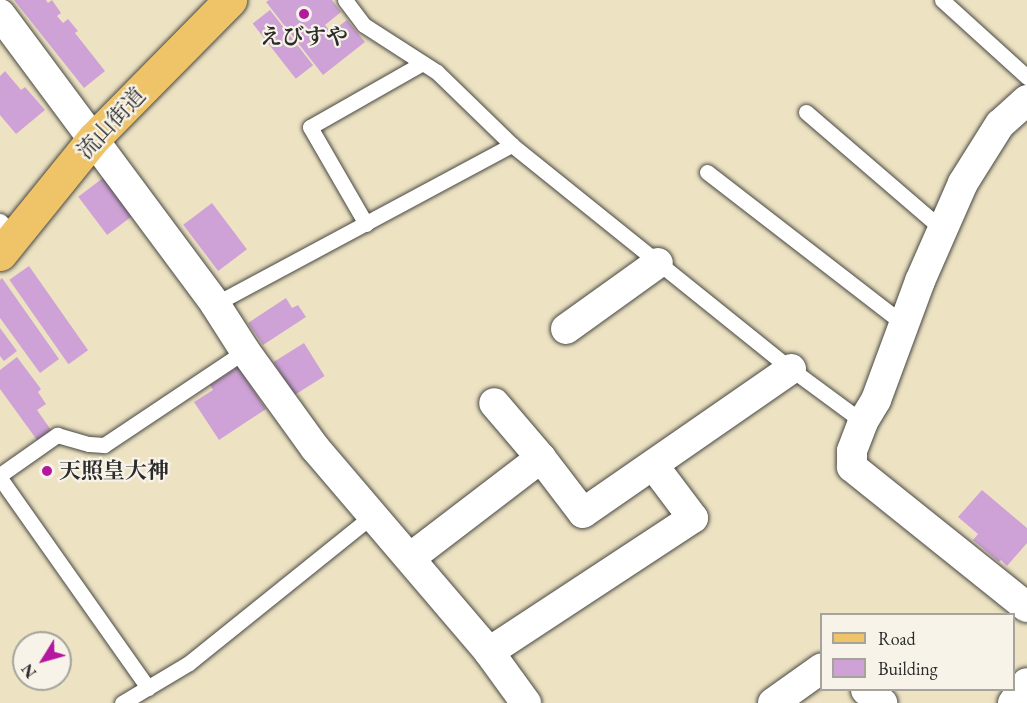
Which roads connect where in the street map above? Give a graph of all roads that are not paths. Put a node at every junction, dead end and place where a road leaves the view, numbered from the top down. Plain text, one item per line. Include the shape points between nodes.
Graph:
1 (230, 0) edge
2 (345, 0) edge
3 (942, 0) edge
4 (0, 14) edge
5 (421, 64) junction
6 (1027, 77) edge
7 (1027, 100) edge
8 (806, 112) dead end
9 (94, 138) junction
10 (512, 146) junction
11 (707, 172) dead end
12 (366, 224) junction
13 (942, 229) junction
14 (5, 236) edge
15 (658, 263) junction
16 (215, 304) junction
17 (904, 324) junction
18 (566, 329) dead end
19 (245, 351) junction
20 (791, 369) junction
21 (494, 402) dead end
22 (862, 422) junction
23 (541, 459) junction
24 (653, 465) junction
25 (0, 477) edge
26 (373, 514) junction
27 (410, 558) junction
28 (1027, 607) edge
29 (489, 652) junction
30 (820, 669) edge
31 (148, 688) junction
32 (867, 691) edge
33 (122, 703) edge
34 (526, 703) edge
35 (773, 703) edge
36 (882, 703) edge

1 - 9 main road, 流山街道
2 - 5 lane via 364,25
3 - 6 lane
4 - 9 street
5 - 10 lane via 437,72
5 - 12 lane via 310,127
7 - 13 street via 990,137
8 - 13 lane
9 - 14 main road, 流山街道
9 - 16 street
10 - 12 lane
10 - 15 lane
11 - 17 lane
12 - 16 lane
13 - 17 street
15 - 18 street
15 - 20 lane
16 - 19 street
17 - 22 street via 876,400
19 - 25 lane via 104,445 57,435
19 - 26 street via 315,448
20 - 22 lane
20 - 24 street
21 - 23 street
22 - 28 street via 852,451 852,467
23 - 24 street via 583,513
23 - 27 street
24 - 29 street via 693,518
25 - 31 lane
26 - 27 street
26 - 31 lane via 189,663
27 - 29 street
29 - 34 street
30 - 35 street
31 - 33 lane
32 - 36 street

